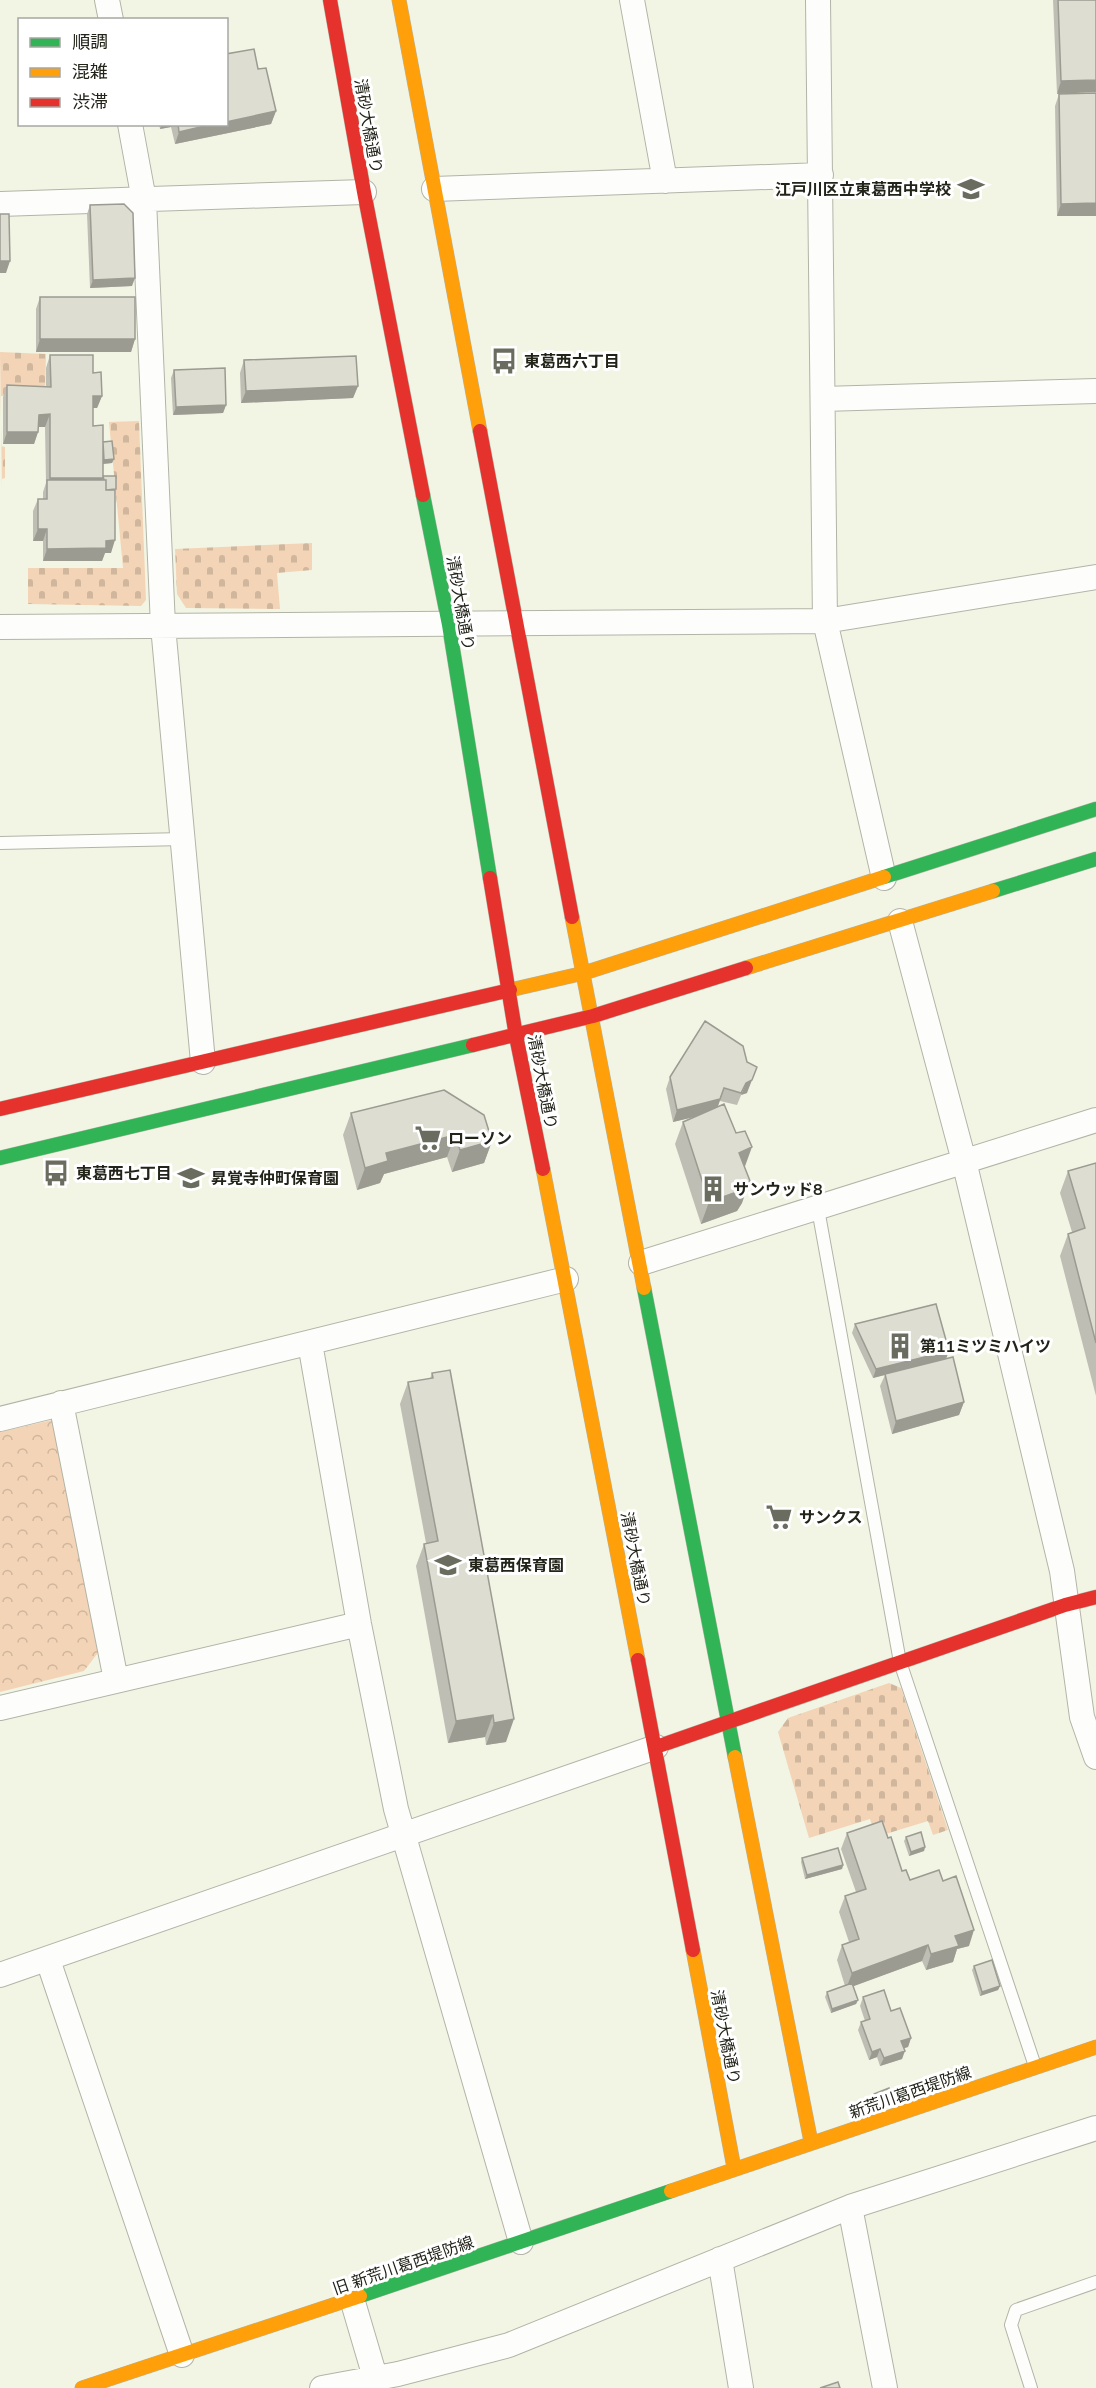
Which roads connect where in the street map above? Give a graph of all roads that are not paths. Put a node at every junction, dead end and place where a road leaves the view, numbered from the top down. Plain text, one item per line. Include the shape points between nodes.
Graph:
1 (107, 0) edge
2 (330, 0) edge
3 (399, 0) edge
4 (632, 0) edge
5 (818, 0) edge
6 (111, 18) edge
7 (130, 126) edge
8 (821, 175) junction
9 (666, 181) junction
10 (434, 189) junction
11 (364, 192) junction
12 (144, 200) junction
13 (0, 204) edge
14 (1096, 391) edge
15 (823, 399) junction
16 (1096, 577) edge
17 (825, 621) junction
18 (515, 624) junction
19 (449, 625) junction
20 (163, 626) junction
21 (0, 627) edge
22 (1096, 809) edge
23 (184, 839) junction
24 (0, 843) edge
25 (1096, 859) edge
26 (884, 878) junction
27 (900, 921) junction
28 (584, 973) junction
29 (508, 991) junction
30 (593, 1016) junction
31 (516, 1036) junction
32 (203, 1062) junction
33 (0, 1109) edge
34 (1096, 1120) edge
35 (0, 1158) edge
36 (964, 1161) junction
37 (818, 1209) junction
38 (641, 1263) junction
39 (566, 1279) junction
40 (310, 1343) junction
41 (61, 1403) junction
42 (0, 1419) edge
43 (1096, 1597) edge
44 (1065, 1605) junction
45 (359, 1624) junction
46 (900, 1662) junction
47 (116, 1680) junction
48 (0, 1708) edge
49 (727, 1724) junction
50 (656, 1747) junction
51 (1096, 1757) edge
52 (402, 1834) junction
53 (48, 1960) junction
54 (0, 1975) edge
55 (1096, 2047) edge
56 (1036, 2068) junction
57 (1096, 2128) edge
58 (811, 2142) junction
59 (734, 2168) junction
60 (850, 2207) junction
61 (521, 2242) junction
62 (720, 2259) junction
63 (1096, 2282) edge
64 (352, 2299) junction
65 (182, 2355) junction
66 (391, 2380) edge
67 (82, 2388) edge
68 (322, 2388) edge
69 (741, 2388) edge
70 (885, 2388) edge
71 (1031, 2388) edge

1 - 6 street
2 - 11 main road, 清砂大橋通り
3 - 10 main road
4 - 9 street
5 - 8 street
7 - 12 street
8 - 9 street
8 - 15 street
9 - 10 street
10 - 18 main road
11 - 12 street
11 - 19 main road, 清砂大橋通り
12 - 13 street
12 - 20 street
14 - 15 street
15 - 17 street
16 - 17 street
17 - 18 street
17 - 26 street
18 - 19 street
18 - 28 main road
19 - 20 street
19 - 29 main road, 清砂大橋通り
20 - 21 street
20 - 23 street
22 - 26 main road
23 - 24 lane
23 - 32 street
25 - 27 main road
26 - 28 main road
27 - 30 main road
27 - 36 street
28 - 29 main road
28 - 30 main road
29 - 31 main road, 清砂大橋通り
29 - 32 main road
30 - 31 main road
30 - 38 main road
31 - 35 main road
31 - 39 main road, 清砂大橋通り
32 - 33 main road
34 - 36 street
36 - 37 street
36 - 44 street via 1062,1571
37 - 38 street
37 - 46 lane
38 - 49 main road
39 - 40 street
39 - 50 main road, 清砂大橋通り
40 - 41 street
40 - 45 street
41 - 42 street
41 - 47 street
43 - 44 main road
44 - 46 main road
44 - 51 street via 1082,1717
45 - 47 street
45 - 52 street
46 - 49 main road
46 - 56 lane
47 - 48 street
49 - 50 main road
49 - 58 main road
50 - 52 street
50 - 59 main road, 清砂大橋通り
52 - 53 street
52 - 61 street
53 - 54 street
53 - 65 street
55 - 56 main road, 新荒川葛西堤防線
56 - 58 main road, 新荒川葛西堤防線
57 - 60 street
58 - 59 main road, 新荒川葛西堤防線
59 - 61 main road, 旧 新荒川葛西堤防線
60 - 62 street
60 - 70 street
61 - 64 main road, 旧 新荒川葛西堤防線
62 - 66 street via 509,2345
62 - 69 street
63 - 71 lane via 1016,2310 1011,2325
64 - 65 main road, 旧 新荒川葛西堤防線
64 - 66 street
65 - 67 main road, 旧 新荒川葛西堤防線
66 - 68 street

